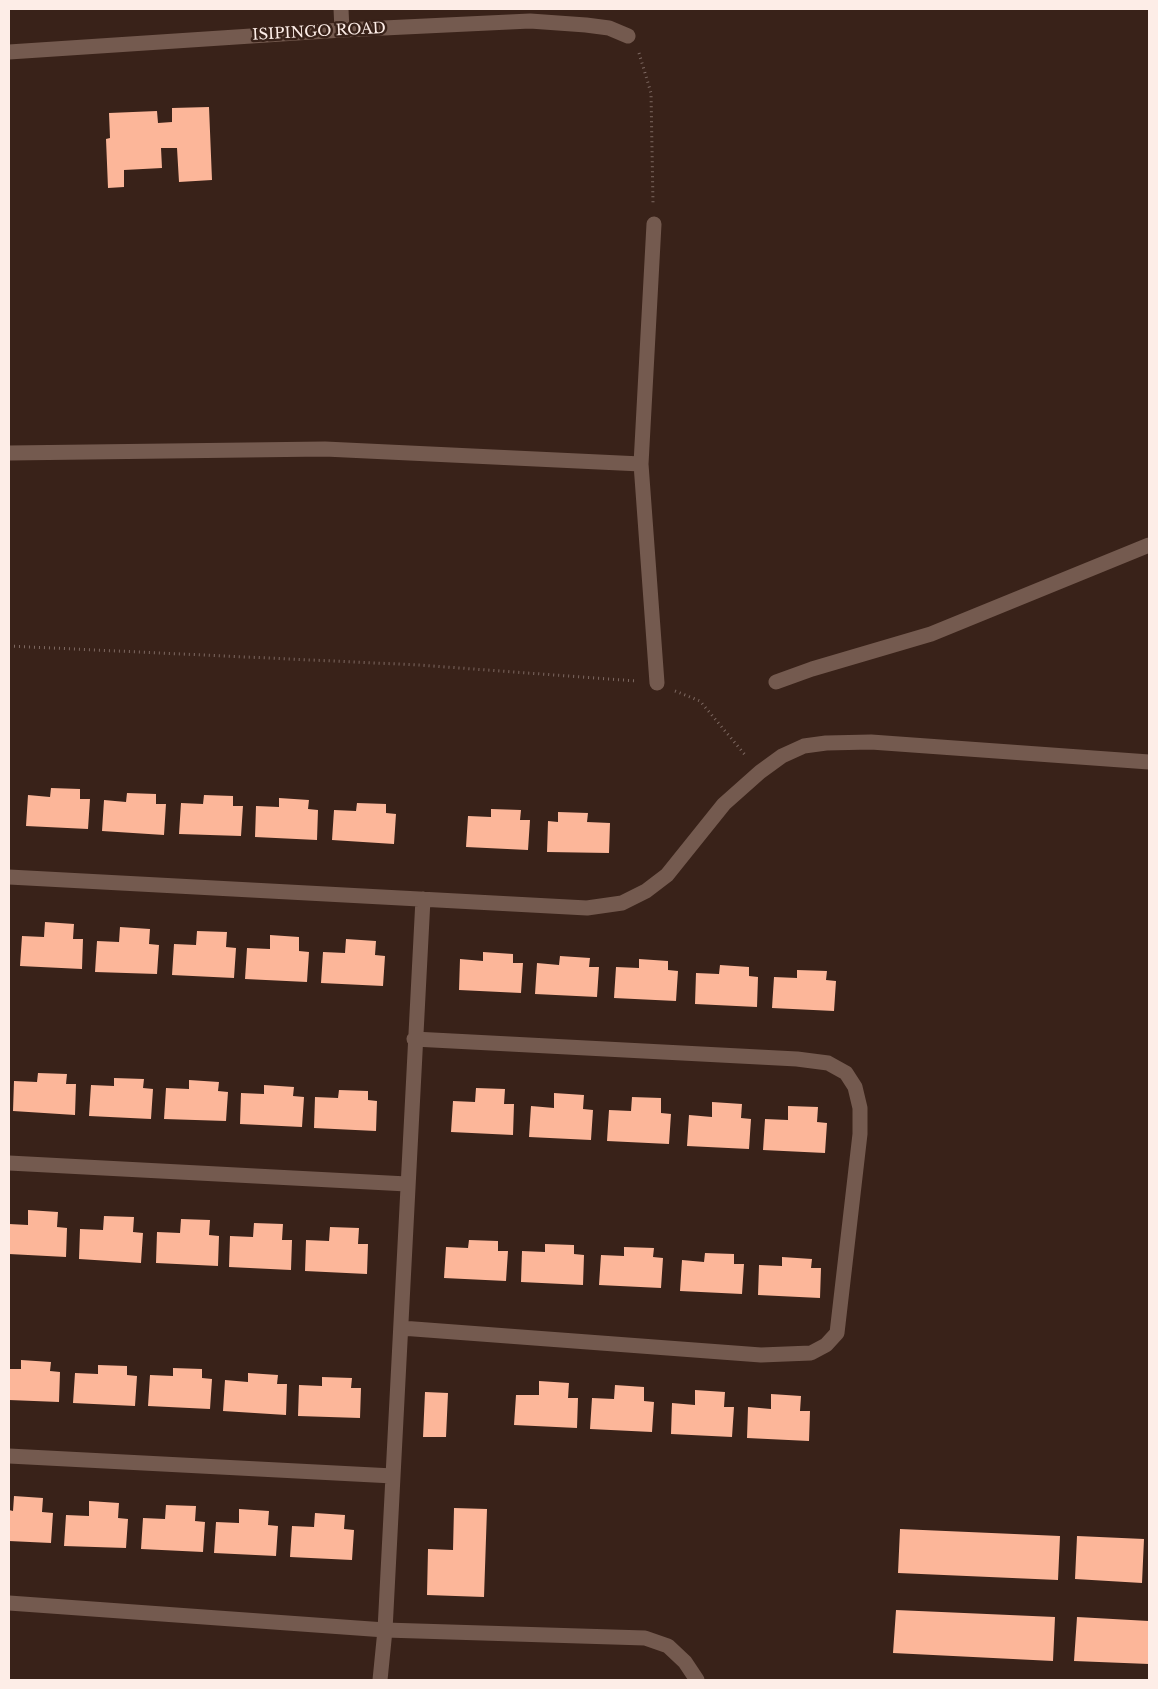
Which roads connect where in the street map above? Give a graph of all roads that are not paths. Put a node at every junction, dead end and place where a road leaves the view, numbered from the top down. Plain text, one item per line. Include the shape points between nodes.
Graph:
1 (340, 9) edge
2 (342, 30) junction
3 (628, 36) road end
4 (9, 52) edge
5 (654, 224) road end
6 (9, 453) edge
7 (641, 464) junction
8 (1149, 544) edge
9 (776, 682) dead end
10 (657, 683) road end
11 (1149, 762) edge
12 (9, 878) edge
13 (423, 899) junction
14 (414, 1039) junction
15 (9, 1164) edge
16 (406, 1184) junction
17 (401, 1328) junction
18 (9, 1456) edge
19 (393, 1476) junction
20 (9, 1603) edge
21 (385, 1630) junction
22 (380, 1680) edge
23 (697, 1680) edge

1 - 2 street
2 - 3 street, ISIPINGO ROAD via 530,22 601,27
2 - 4 street, ISIPINGO ROAD
5 - 7 street
6 - 7 street via 325,448
7 - 10 street
8 - 9 street via 931,634
11 - 13 street via 848,741 804,746 782,756 760,772 724,804 667,875 622,903 587,908
12 - 13 street
13 - 14 street
14 - 16 street
14 - 17 street via 797,1059 828,1064 846,1073 855,1087 860,1108 860,1134 837,1333 826,1345 811,1353 762,1355
15 - 16 street
16 - 17 street
17 - 19 street
18 - 19 street
19 - 21 street
20 - 21 street
21 - 22 street
21 - 23 street via 645,1638 668,1646 685,1662

